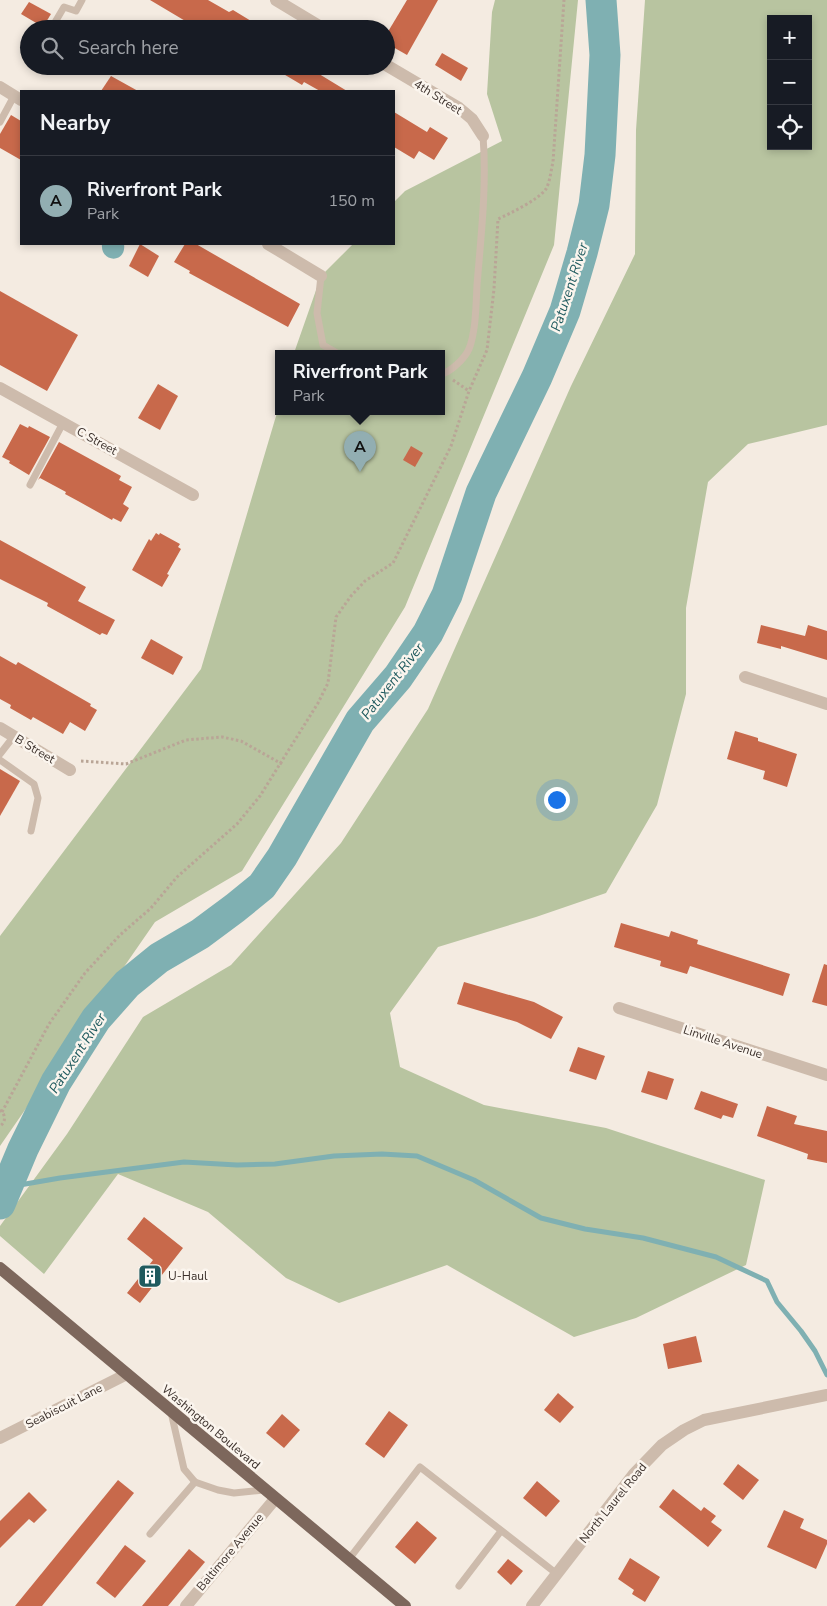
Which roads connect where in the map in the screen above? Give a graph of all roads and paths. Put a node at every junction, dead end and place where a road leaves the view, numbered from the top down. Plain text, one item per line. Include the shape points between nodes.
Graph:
1 (82, 0) edge
2 (276, 0) edge
3 (56, 20) edge
4 (309, 20) edge
5 (395, 70) edge
6 (0, 87) edge
7 (18, 98) edge
8 (0, 122) edge
9 (483, 136) joint
10 (270, 245) edge
11 (321, 276) joint
12 (332, 350) edge
13 (445, 373) edge
14 (445, 375) edge
15 (0, 388) edge
16 (469, 391) dead end
17 (63, 423) junction
18 (30, 485) dead end
19 (194, 495) dead end
20 (354, 593) dead end
21 (745, 677) dead end
22 (827, 704) edge
23 (0, 728) edge
24 (14, 736) junction
25 (0, 754) edge
26 (0, 760) edge
27 (282, 764) junction
28 (70, 770) joint
29 (31, 831) dead end
30 (619, 1008) dead end
31 (827, 1075) edge
32 (1, 1111) edge
33 (0, 1126) edge
34 (0, 1268) edge
35 (127, 1374) junction
36 (827, 1395) edge
37 (170, 1410) junction
38 (0, 1438) edge
39 (195, 1482) junction
40 (264, 1490) junction
41 (275, 1499) junction
42 (502, 1531) junction
43 (150, 1534) dead end
44 (349, 1559) junction
45 (556, 1574) junction
46 (459, 1586) dead end
47 (186, 1606) edge
48 (405, 1606) edge
49 (532, 1606) edge

1 - 3 lane via 76,11 64,7
2 - 4 street
5 - 9 street, 4th Street via 459,108 472,119
6 - 7 street
7 - 8 lane
9 - 13 lane via 482,225 474,327 469,350
10 - 11 street
11 - 12 lane via 317,313 323,345
14 - 16 path
15 - 17 street, C Street
17 - 18 lane
17 - 19 street, C Street
20 - 27 path via 336,618 328,683
21 - 22 street
23 - 24 street, B Street
24 - 25 lane
24 - 28 street, B Street
26 - 29 lane via 34,784 38,798
27 - 28 path via 241,741 222,737 186,740 126,764 78,761
27 - 32 path via 237,824 177,877 151,908 120,935 85,973 49,1024
30 - 31 street, Linville Avenue
32 - 33 path via 4,1121
34 - 35 main road, Washington Boulevard
35 - 37 main road, Washington Boulevard
35 - 38 street, Seabiscuit Lane
36 - 45 street, North Laurel Road via 704,1420 684,1430 662,1445 634,1474
37 - 39 lane via 184,1469
37 - 40 main road, Washington Boulevard
39 - 40 lane via 234,1493
39 - 43 lane
40 - 41 main road, Washington Boulevard
41 - 44 main road, Washington Boulevard
41 - 47 street, Baltimore Avenue
42 - 44 lane via 420,1467
42 - 45 lane
42 - 46 lane
44 - 48 main road, Washington Boulevard
45 - 49 street, North Laurel Road

